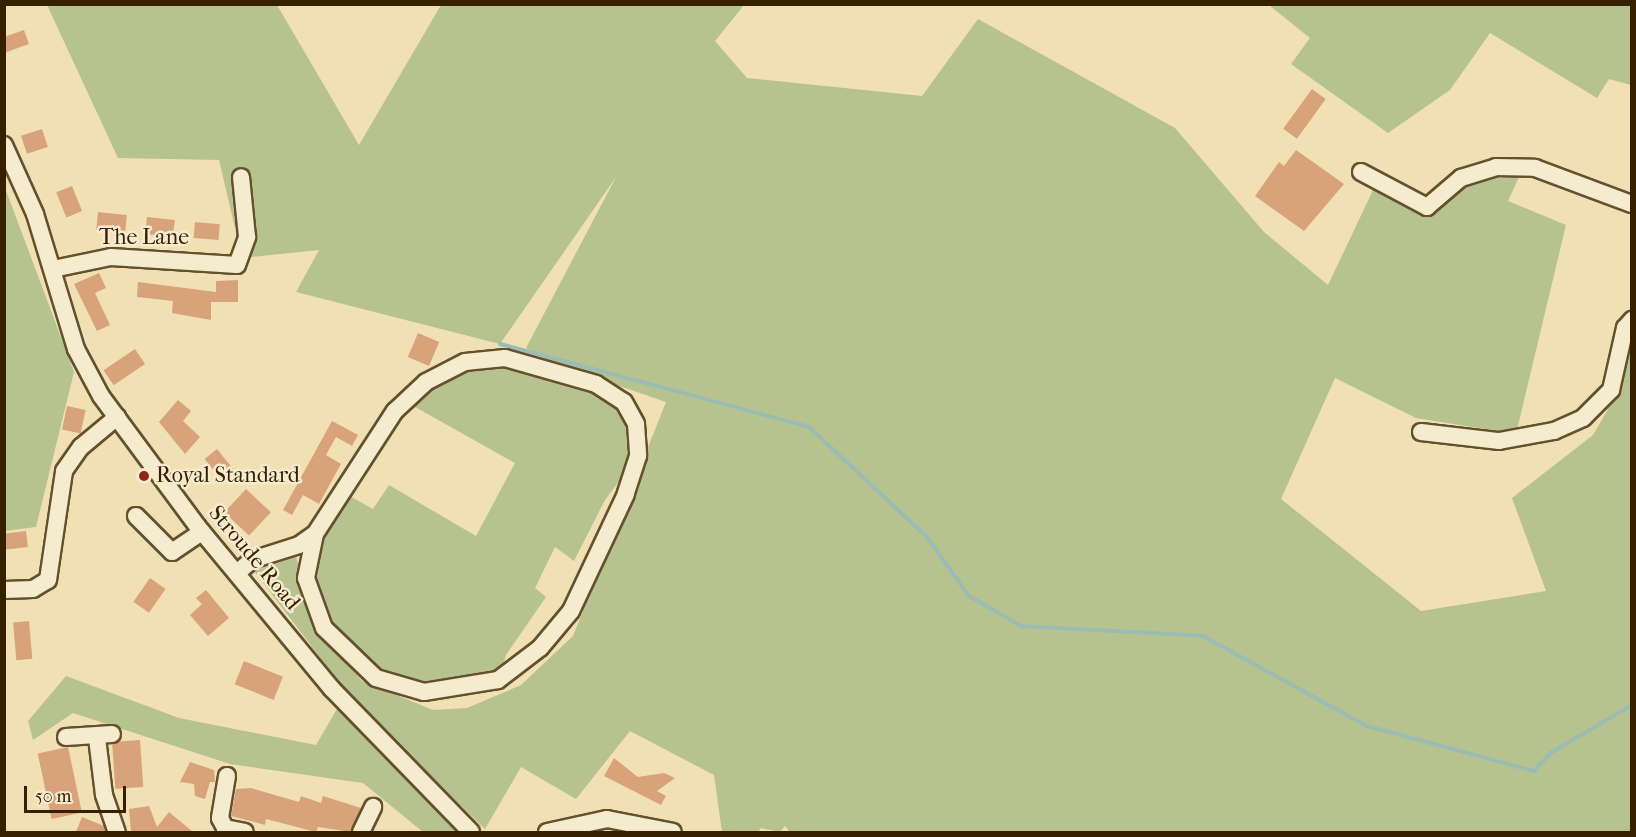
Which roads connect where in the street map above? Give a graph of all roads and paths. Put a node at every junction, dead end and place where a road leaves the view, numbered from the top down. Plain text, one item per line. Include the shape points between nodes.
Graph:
1 (4, 145) edge
2 (1361, 172) dead end
3 (241, 177) dead end
4 (1632, 204) edge
5 (53, 269) junction
6 (1632, 320) edge
7 (117, 417) junction
8 (1421, 432) dead end
9 (136, 516) dead end
10 (202, 532) junction
11 (315, 534) junction
12 (237, 573) junction
13 (4, 590) edge
14 (66, 737) dead end
15 (226, 776) dead end
16 (373, 807) dead end
17 (117, 832) edge
18 (245, 832) edge
19 (361, 832) edge
20 (471, 832) edge
21 (547, 832) edge
22 (673, 832) edge

1 - 5 street, Stroude Road via 22,178
2 - 4 street via 1427,207 1474,171 1534,168
3 - 5 street, The Lane via 247,237 237,265 111,257
5 - 7 street, Stroude Road via 76,349
6 - 8 street via 1625,328 1611,390 1583,418 1554,431 1499,441
7 - 10 street, Stroude Road
7 - 13 street via 81,447 64,471 48,580 33,589
9 - 10 street via 172,552
10 - 12 street, Stroude Road
11 - 11 street via 395,411 426,382 465,362 505,358 596,384 624,402 636,423 638,456 626,494 571,611 540,648 498,680 424,692 376,678 324,628 306,578
11 - 12 street via 299,545 252,560
12 - 20 street, Stroude Road via 366,729
14 - 17 street via 104,736 104,795
15 - 18 street via 220,818 225,828
16 - 19 street
21 - 22 street via 607,819

